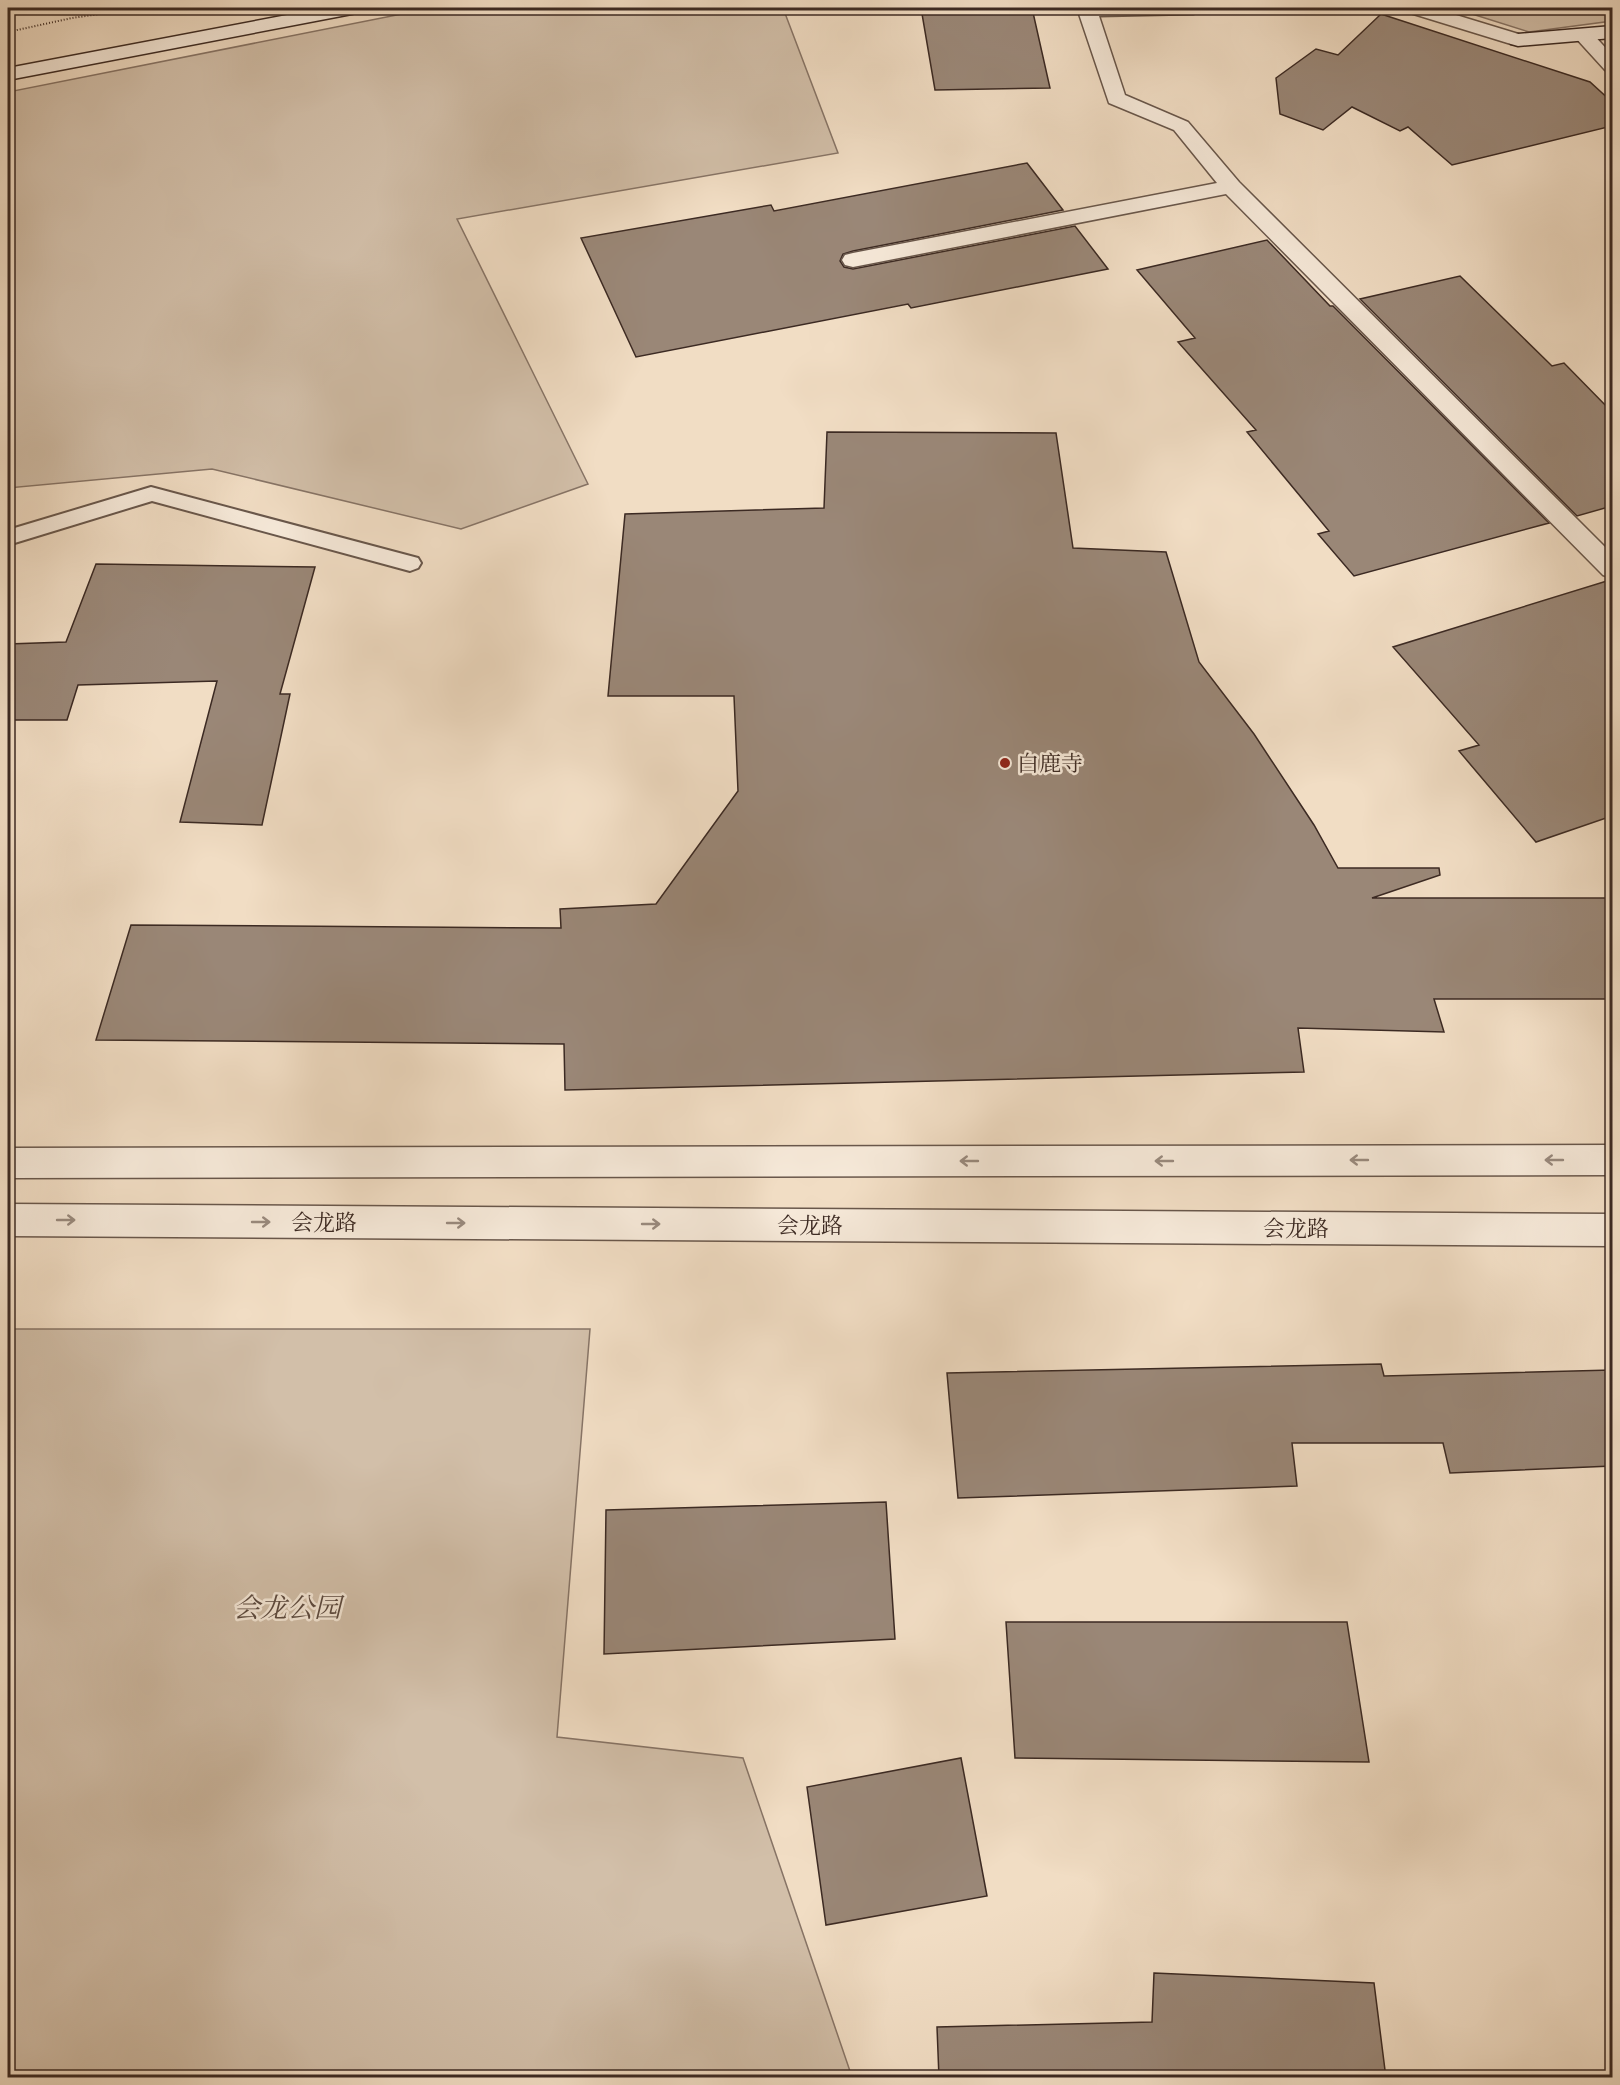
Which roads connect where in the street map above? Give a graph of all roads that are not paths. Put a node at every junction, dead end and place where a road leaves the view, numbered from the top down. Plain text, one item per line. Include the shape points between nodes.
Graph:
1 (352, 8) edge
2 (1193, 8) edge
3 (1414, 8) edge
4 (1612, 32) edge
5 (1584, 36) junction
6 (1612, 66) edge
7 (8, 74) edge
8 (1231, 187) junction
9 (853, 260) dead end
10 (8, 538) edge
11 (410, 563) dead end
12 (1612, 569) edge
13 (1612, 1160) edge
14 (8, 1163) edge
15 (8, 1220) edge
16 (1612, 1230) edge

1 - 7 street
2 - 8 street via 1088,11 1116,99 1181,126
3 - 5 street via 1518,40
4 - 5 street
5 - 6 street
8 - 9 street
8 - 12 street
10 - 11 lane via 151,494
13 -> 14 street
15 -> 16 street, 会龙路

